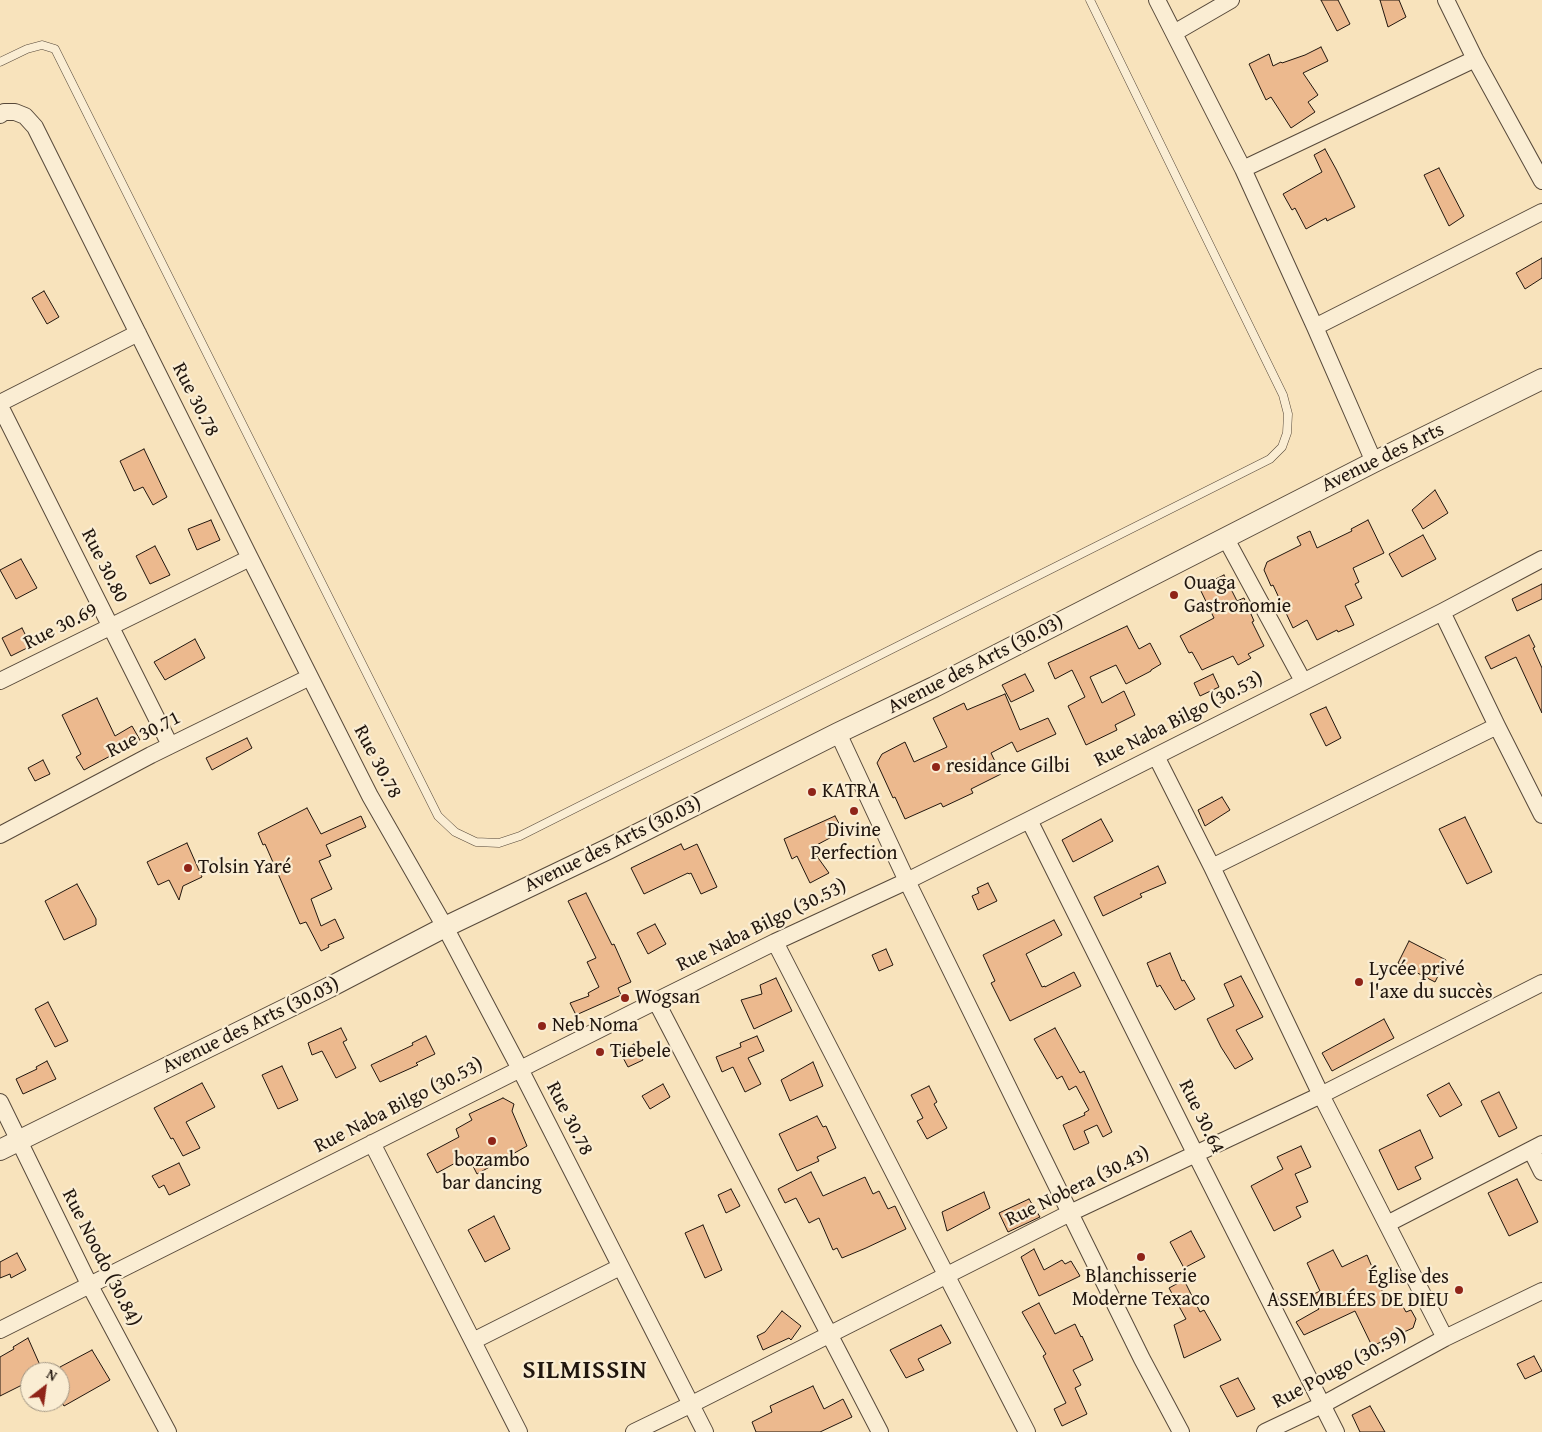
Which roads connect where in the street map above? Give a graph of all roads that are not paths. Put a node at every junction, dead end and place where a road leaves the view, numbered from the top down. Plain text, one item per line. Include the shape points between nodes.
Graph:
1 (1090, 0) edge
2 (1157, 0) edge
3 (1231, 0) edge
4 (1446, 0) edge
5 (1174, 33) junction
6 (1475, 59) junction
7 (0, 62) edge
8 (8, 113) edge
9 (1243, 170) junction
10 (1542, 181) edge
11 (1542, 212) edge
12 (1315, 327) junction
13 (138, 334) junction
14 (1542, 379) edge
15 (0, 404) edge
16 (1374, 462) junction
17 (1225, 537) junction
18 (250, 558) junction
19 (1542, 558) edge
20 (1442, 612) junction
21 (110, 626) junction
22 (310, 677) junction
23 (0, 681) edge
24 (1303, 681) junction
25 (1497, 726) junction
26 (838, 733) junction
27 (170, 745) junction
28 (1156, 756) junction
29 (1542, 814) edge
30 (1029, 820) junction
31 (0, 835) edge
32 (1212, 867) junction
33 (907, 881) junction
34 (445, 927) junction
35 (775, 942) junction
36 (1542, 983) edge
37 (656, 1000) junction
38 (520, 1069) junction
39 (1321, 1094) junction
40 (0, 1102) edge
41 (18, 1141) junction
42 (372, 1143) junction
43 (1536, 1147) edge
44 (0, 1150) edge
45 (1196, 1155) junction
46 (1542, 1172) edge
47 (1070, 1213) junction
48 (1387, 1224) junction
49 (620, 1267) junction
50 (946, 1275) junction
51 (89, 1284) junction
52 (1542, 1291) edge
53 (0, 1330) edge
54 (829, 1334) junction
55 (1445, 1338) junction
56 (473, 1341) junction
57 (692, 1404) junction
58 (1322, 1405) junction
59 (168, 1432) edge
60 (519, 1432) edge
61 (634, 1432) edge
62 (705, 1432) edge
63 (880, 1432) edge
64 (1027, 1432) edge
65 (1181, 1432) edge
66 (1265, 1432) edge
67 (1336, 1432) edge

1 - 7 lane via 1283,395 1288,414 1282,447 1270,459 528,832 498,843 476,842 454,832 438,816 55,49 42,45
2 - 5 street
3 - 5 street
4 - 6 street
5 - 9 street
6 - 9 street
6 - 10 street
8 - 13 street, Rue 30.78 via 25,116 35,127
9 - 12 street
11 - 12 street
12 - 16 street
13 - 15 street
13 - 18 street, Rue 30.78
14 - 16 street, Avenue des Arts
15 - 21 street, Rue 30.80
16 - 17 street, Avenue des Arts
17 - 24 street
17 - 26 street, Avenue des Arts (30.03)
18 - 21 street, Rue 30.69
18 - 22 street, Rue 30.78
19 - 20 street, Rue Naba Bilgo (30.53)
20 - 24 street, Rue Naba Bilgo (30.53)
20 - 25 street
21 - 23 street, Rue 30.69
21 - 27 street, Rue 30.80
22 - 27 street, Rue 30.71
22 - 34 street, Rue 30.78 via 370,796
24 - 28 street, Rue Naba Bilgo (30.53)
25 - 29 street
25 - 32 street
26 - 33 street
26 - 34 street, Avenue des Arts (30.03)
27 - 31 street, Rue 30.71
28 - 30 street, Rue Naba Bilgo (30.53)
28 - 32 street
30 - 33 street, Rue Naba Bilgo (30.53)
30 - 45 street, Rue 30.64
32 - 39 street
33 - 35 street, Rue Naba Bilgo (30.53)
33 - 47 street
34 - 38 street, Rue 30.78
34 - 41 street, Avenue des Arts (30.03)
35 - 37 street, Rue Naba Bilgo (30.53)
35 - 50 street
36 - 39 street, Rue Nobera (30.43)
37 - 38 street, Rue Naba Bilgo (30.53)
37 - 54 street
38 - 42 street, Rue Naba Bilgo (30.53)
38 - 49 street, Rue 30.78
39 - 45 street, Rue Nobera (30.43)
39 - 48 street
40 - 41 street, Rue Noodo (30.84)
41 - 44 street, Avenue des Arts (30.03)
41 - 51 street, Rue Noodo (30.84)
42 - 51 street, Rue Naba Bilgo (30.53)
42 - 56 street
43 - 46 street
43 - 48 street
45 - 47 street, Rue Nobera (30.43)
45 - 58 street, Rue 30.64
47 - 50 street, Rue Nobera (30.43)
47 - 65 street
48 - 55 street
49 - 56 street
49 - 57 street, Rue 30.78
50 - 54 street, Rue Nobera (30.43)
50 - 64 street
51 - 53 street, Rue Naba Bilgo (30.53)
51 - 59 street, Rue Noodo (30.84)
52 - 55 street, Rue Pougo (30.59)
54 - 57 street, Rue Nobera (30.43)
54 - 63 street
55 - 58 street, Rue Pougo (30.59)
56 - 60 street
57 - 61 street, Rue Nobera (30.43)
57 - 62 street, Rue 30.78
58 - 66 street, Rue Pougo (30.59)
58 - 67 street, Rue 30.64

